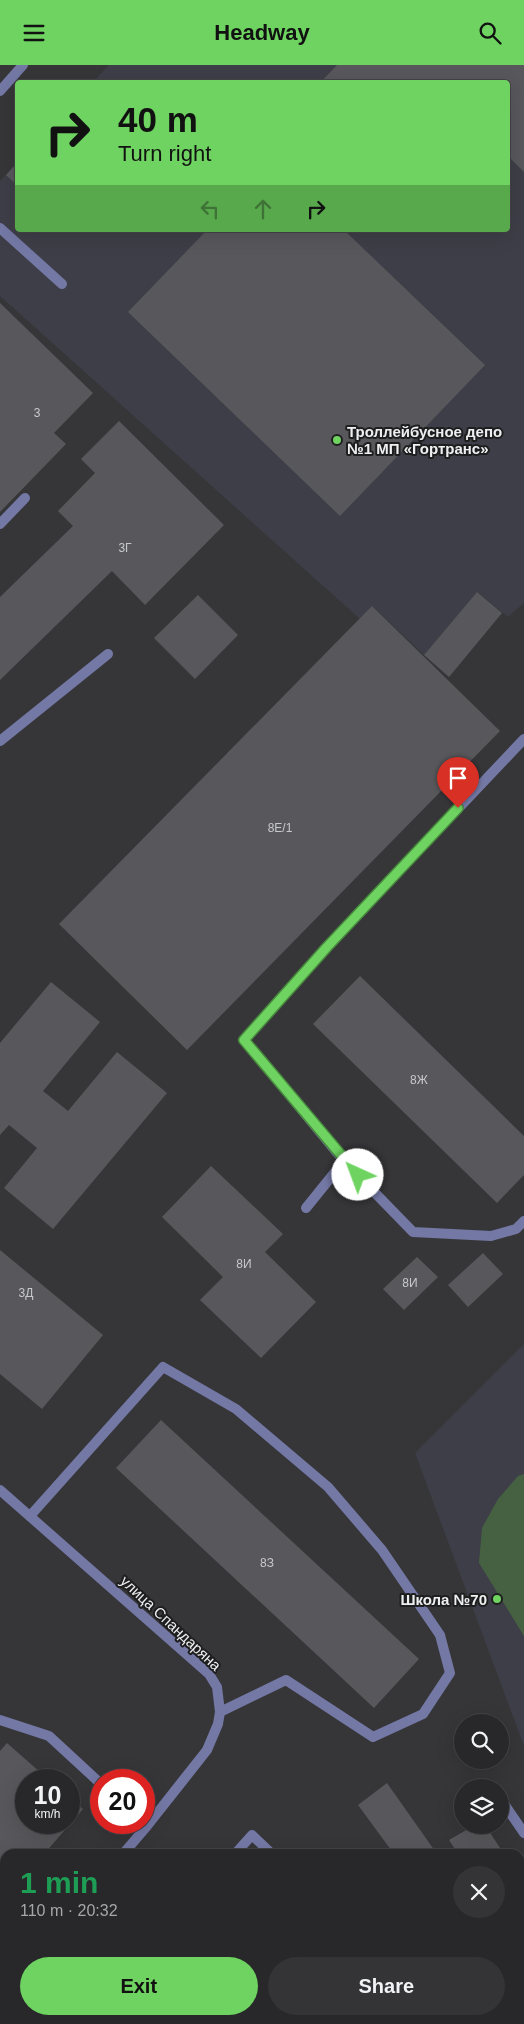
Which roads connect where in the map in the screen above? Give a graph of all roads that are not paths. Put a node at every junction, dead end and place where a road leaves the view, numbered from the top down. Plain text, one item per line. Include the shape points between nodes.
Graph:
1 (23, 65) edge
2 (0, 91) edge
3 (0, 228) edge
4 (62, 284) dead end
5 (25, 498) dead end
6 (0, 524) edge
7 (108, 654) dead end
8 (524, 739) edge
9 (0, 741) edge
10 (344, 1161) junction
11 (306, 1208) dead end
12 (524, 1221) edge
13 (0, 1490) edge
14 (30, 1516) junction
15 (220, 1712) junction
16 (0, 1719) edge
17 (90, 1774) edge
18 (509, 1810) edge
19 (155, 1812) edge
20 (524, 1833) edge
21 (138, 1834) edge
22 (127, 1849) edge
23 (239, 1849) edge
24 (267, 1849) edge

1 - 2 street
3 - 4 street
5 - 6 street
7 - 9 street
8 - 10 street via 327,947 244,1040
10 - 11 street
10 - 12 street via 413,1232 491,1236 516,1229
13 - 14 street, улица Спандаряна
14 - 15 street, улица Спандаряна via 209,1674 217,1687
14 - 15 street via 163,1367 236,1409 328,1487 382,1550 440,1635 450,1673 424,1714 373,1737 286,1680
15 - 19 street, улица Спандаряна via 207,1750
16 - 17 street via 49,1736
18 - 20 street
21 - 22 street, улица Спандаряна
23 - 24 street via 252,1835

